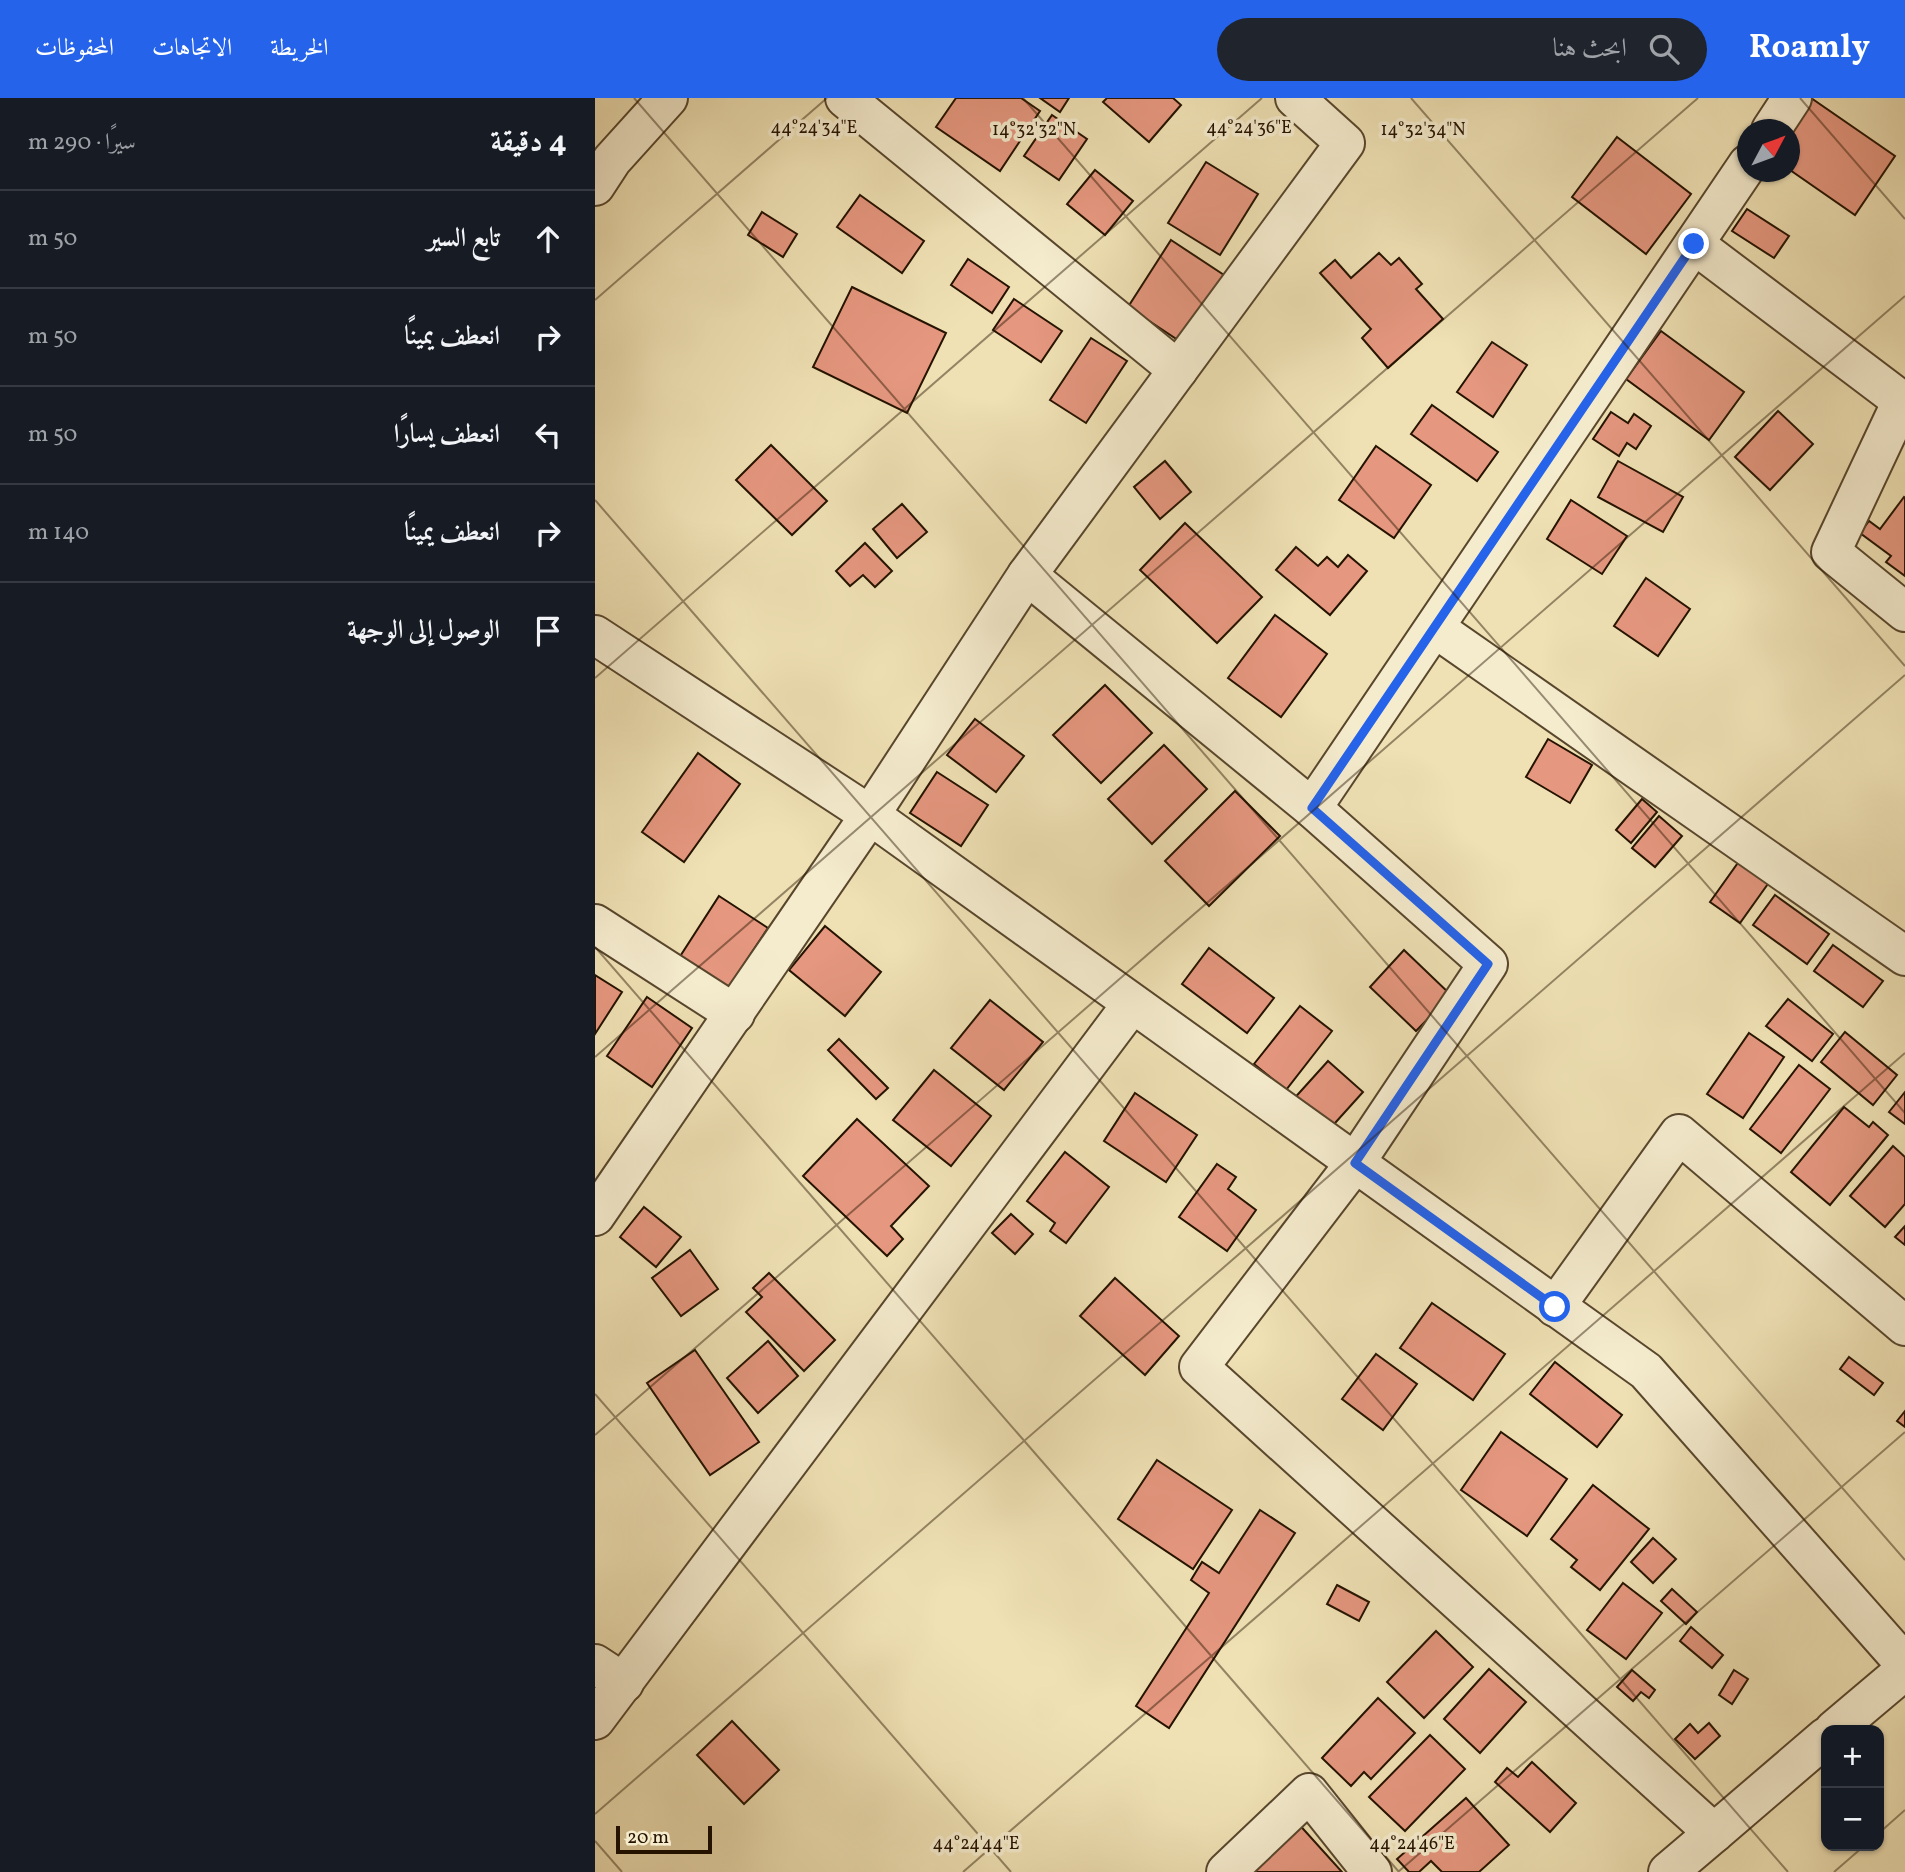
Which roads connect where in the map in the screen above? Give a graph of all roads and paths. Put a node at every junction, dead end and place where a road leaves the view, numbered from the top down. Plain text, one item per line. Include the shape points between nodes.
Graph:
1 (668, 98) edge
2 (845, 98) edge
3 (1295, 98) edge
4 (1792, 98) edge
5 (1778, 119) edge
6 (1737, 180) edge
7 (595, 186) edge
8 (1694, 244) junction
9 (1178, 370) junction
10 (1903, 398) edge
11 (1027, 575) junction
12 (1905, 612) edge
13 (1434, 628) junction
14 (595, 635) edge
15 (1312, 808) junction
16 (870, 815) junction
17 (595, 923) edge
18 (1905, 956) edge
19 (1132, 1004) junction
20 (735, 1014) junction
21 (1355, 1163) junction
22 (595, 1216) edge
23 (1555, 1307) junction
24 (1905, 1326) edge
25 (1905, 1664) edge
26 (1905, 1670) edge
27 (609, 1673) edge
28 (595, 1720) edge
29 (1841, 1725) edge
30 (1821, 1741) edge
31 (1714, 1833) junction
32 (1226, 1872) edge
33 (1373, 1872) edge
34 (1668, 1872) edge

1 - 7 street via 612,160
2 - 9 street
3 - 9 street via 1345,143
4 - 5 street
6 - 8 street
8 - 10 street
8 - 13 street
9 - 11 street
10 - 12 street via 1831,552
11 - 15 street
11 - 16 street
13 - 15 street
13 - 18 street
14 - 16 street
15 - 21 street via 1488,964
16 - 19 street
16 - 20 street
17 - 20 street
19 - 21 street
19 - 27 street
20 - 22 street
21 - 23 street
21 - 31 street via 1199,1367
23 - 24 street via 1679,1134
23 - 25 street via 1646,1371
26 - 29 street
27 - 28 street
30 - 31 street
31 - 34 street
32 - 33 street via 1309,1793

